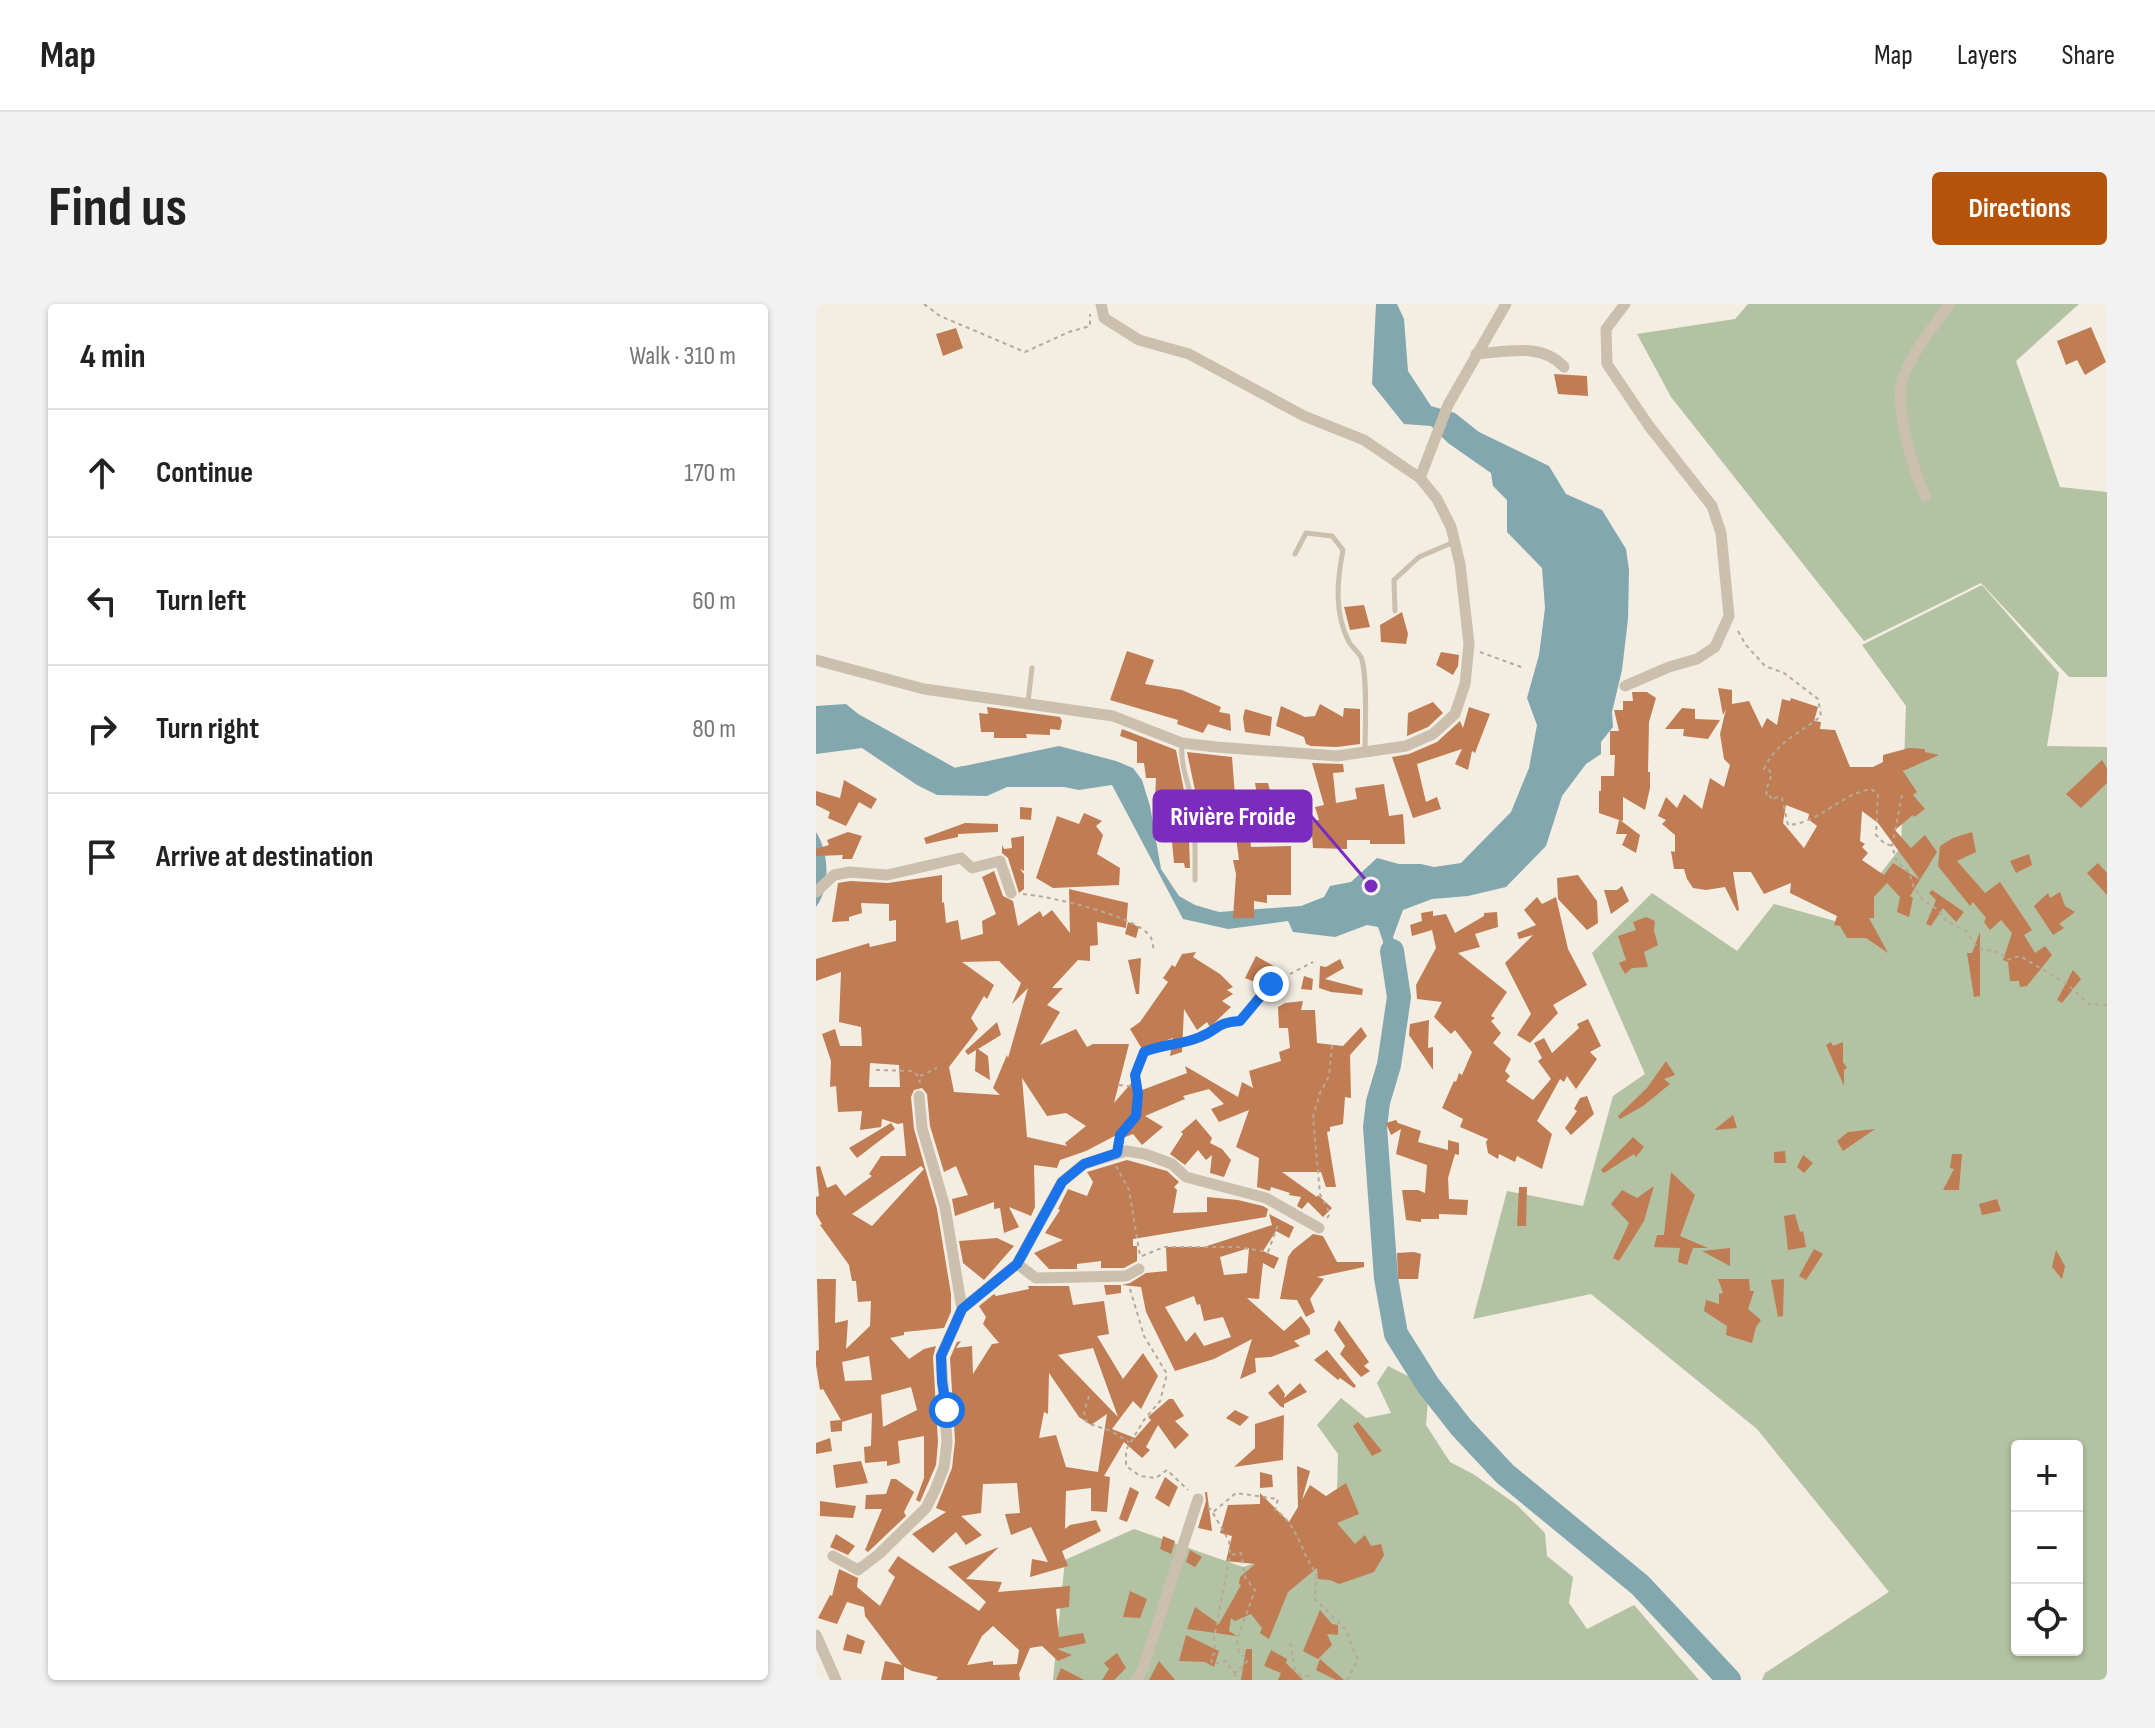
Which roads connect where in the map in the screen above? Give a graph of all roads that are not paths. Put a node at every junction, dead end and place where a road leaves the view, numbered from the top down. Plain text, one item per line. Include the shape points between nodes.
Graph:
1 (1101, 304) edge
2 (1506, 304) edge
3 (1625, 304) edge
4 (1949, 304) edge
5 (1476, 354) junction
6 (1564, 367) dead end
7 (1420, 478) junction
8 (1925, 496) dead end
9 (1455, 542) junction
10 (1295, 554) dead end
11 (1395, 611) dead end
12 (816, 660) edge
13 (1032, 668) dead end
14 (1625, 686) dead end
15 (1028, 703) junction
16 (1182, 743) junction
17 (1365, 753) junction
18 (1195, 880) dead end
19 (816, 892) edge
20 (1011, 893) road end
21 (919, 1096) road end
22 (1319, 1228) road end
23 (1017, 1264) junction
24 (1139, 1269) dead end
25 (962, 1309) junction
26 (1198, 1499) road end
27 (833, 1556) dead end
28 (816, 1635) edge
29 (836, 1680) edge
30 (1136, 1680) edge

1 - 7 street via 1104,318 1139,340 1189,354 1304,416 1364,440
2 - 5 street
3 - 14 street via 1606,329 1607,364 1712,506 1721,533 1729,616 1715,647
4 - 8 street via 1901,385 1906,433
5 - 6 street via 1538,351
5 - 7 street via 1448,405
7 - 9 street via 1437,499
9 - 11 lane via 1419,557 1394,580
9 - 17 street via 1469,644 1455,714 1433,734 1406,746
10 - 17 lane via 1306,533 1332,536 1343,550 1337,601 1342,626 1361,658
12 - 15 street via 924,689
13 - 15 lane
15 - 16 street via 1113,716
16 - 17 street via 1337,756
16 - 18 lane via 1180,759 1194,823
19 - 20 street via 834,875 887,875 961,858 972,868 1000,861
21 - 25 street
22 - 23 street via 1266,1198 1186,1177 1172,1164 1126,1151 1084,1164 1062,1182
23 - 24 street via 1036,1278 1126,1276
23 - 25 street
25 - 27 street via 941,1356 947,1442 944,1467 926,1508 858,1570
26 - 30 street
28 - 29 street

